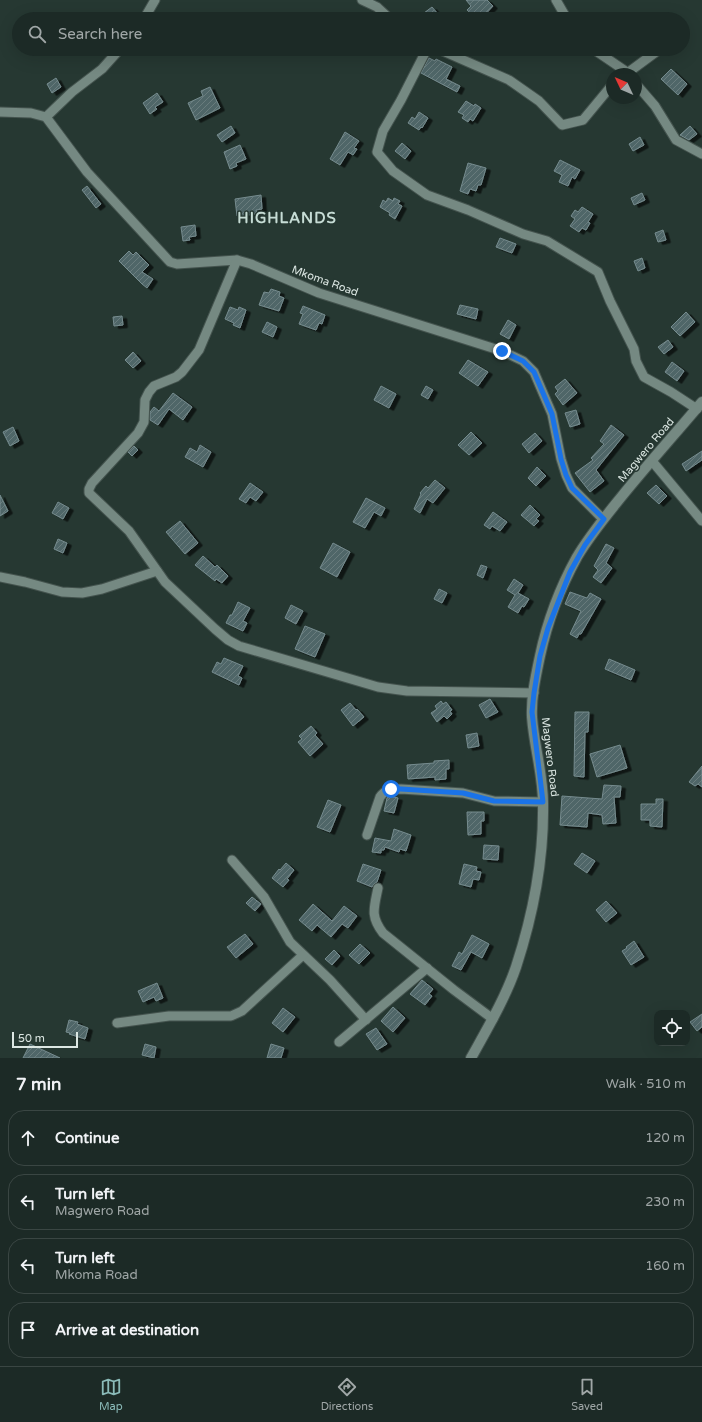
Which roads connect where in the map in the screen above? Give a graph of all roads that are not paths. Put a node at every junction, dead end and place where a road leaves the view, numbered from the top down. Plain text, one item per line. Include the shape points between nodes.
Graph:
1 (155, 0) edge
2 (362, 0) edge
3 (556, 0) edge
4 (148, 12) edge
5 (382, 12) edge
6 (563, 12) edge
7 (114, 56) edge
8 (423, 56) edge
9 (454, 56) edge
10 (603, 56) edge
11 (651, 56) edge
12 (621, 68) edge
13 (635, 68) edge
14 (642, 91) edge
15 (606, 92) edge
16 (0, 112) edge
17 (46, 117) junction
18 (702, 154) edge
19 (237, 260) junction
20 (699, 405) edge
21 (652, 461) junction
22 (604, 519) junction
23 (702, 521) edge
24 (157, 571) junction
25 (0, 577) edge
26 (534, 693) junction
27 (543, 802) junction
28 (368, 835) dead end
29 (232, 860) dead end
30 (378, 888) dead end
31 (303, 954) junction
32 (427, 968) junction
33 (493, 1019) junction
34 (366, 1020) junction
35 (117, 1023) dead end
36 (340, 1042) dead end
37 (471, 1058) edge

1 - 4 street
2 - 5 street
3 - 6 street
7 - 17 street
8 - 20 street via 384,131 377,152 394,171 427,195 523,234 547,241 598,272 634,349 636,361 644,377
9 - 15 street via 509,80 539,101 562,125 583,120
10 - 12 street
11 - 13 street
14 - 18 street via 655,106 676,140
16 - 17 street via 31,112
17 - 19 street, Mkoma Road via 86,172 170,262 177,264
19 - 22 street, Mkoma Road via 319,293 502,351 523,361 534,372 552,414 561,459 572,488
19 - 24 street via 199,350 182,372 154,386 149,392 145,400 144,422 138,433 89,489 89,493 129,531
20 - 21 street, Magwero Road
21 - 22 street, Magwero Road
21 - 23 street
22 - 26 street, Magwero Road via 581,551 567,578 548,628
24 - 25 street via 82,593 62,592
24 - 26 street via 165,582 215,629 239,646 378,687 407,691
26 - 27 street, Magwero Road via 532,718
27 - 28 street via 494,801 463,793 391,789 380,797
27 - 33 street, Magwero Road via 542,846 528,920 516,967
29 - 31 street via 264,897 290,942
30 - 32 street via 373,913 376,925
31 - 34 street
31 - 35 street via 242,1011 230,1016 169,1016
32 - 33 street
32 - 34 street
33 - 37 street, Magwero Road
34 - 36 street

